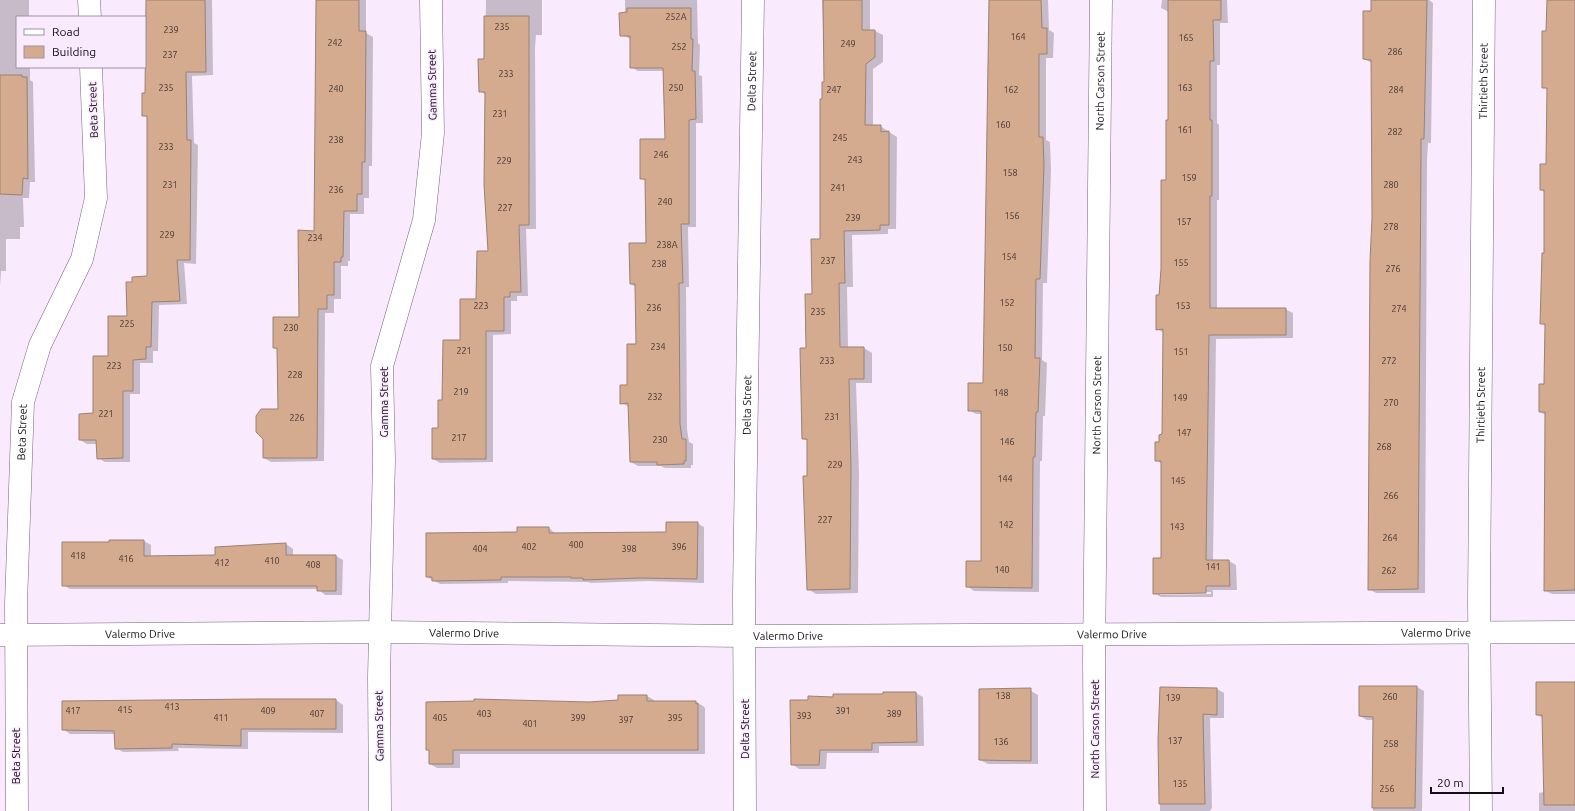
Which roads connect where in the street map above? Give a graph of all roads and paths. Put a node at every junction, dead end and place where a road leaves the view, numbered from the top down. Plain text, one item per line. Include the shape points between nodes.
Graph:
1 (89, 0) edge
2 (431, 0) edge
3 (753, 0) edge
4 (1101, 0) edge
5 (1484, 0) edge
6 (90, 16) edge
7 (91, 68) edge
8 (380, 632) junction
9 (1479, 632) junction
10 (1575, 632) edge
11 (1095, 633) junction
12 (8, 635) edge
13 (745, 636) junction
14 (17, 811) edge
15 (380, 811) edge
16 (745, 811) edge
17 (1095, 811) edge
18 (1481, 811) edge

1 - 6 street
2 - 8 street, Gamma Street via 432,133 424,220 382,366 384,460
3 - 13 street, Delta Street
4 - 11 street, North Carson Street
5 - 9 street, Thirtieth Street
7 - 12 street, Beta Street via 96,198 82,259 40,345 23,402
8 - 12 street, Valermo Drive
8 - 13 street, Valermo Drive
8 - 15 street, Gamma Street
9 - 10 street, Valermo Drive
9 - 11 street, Valermo Drive
9 - 18 street, Thirtieth Street
11 - 13 street, Valermo Drive
11 - 17 street, North Carson Street
12 - 14 street, Beta Street
13 - 16 street, Delta Street

